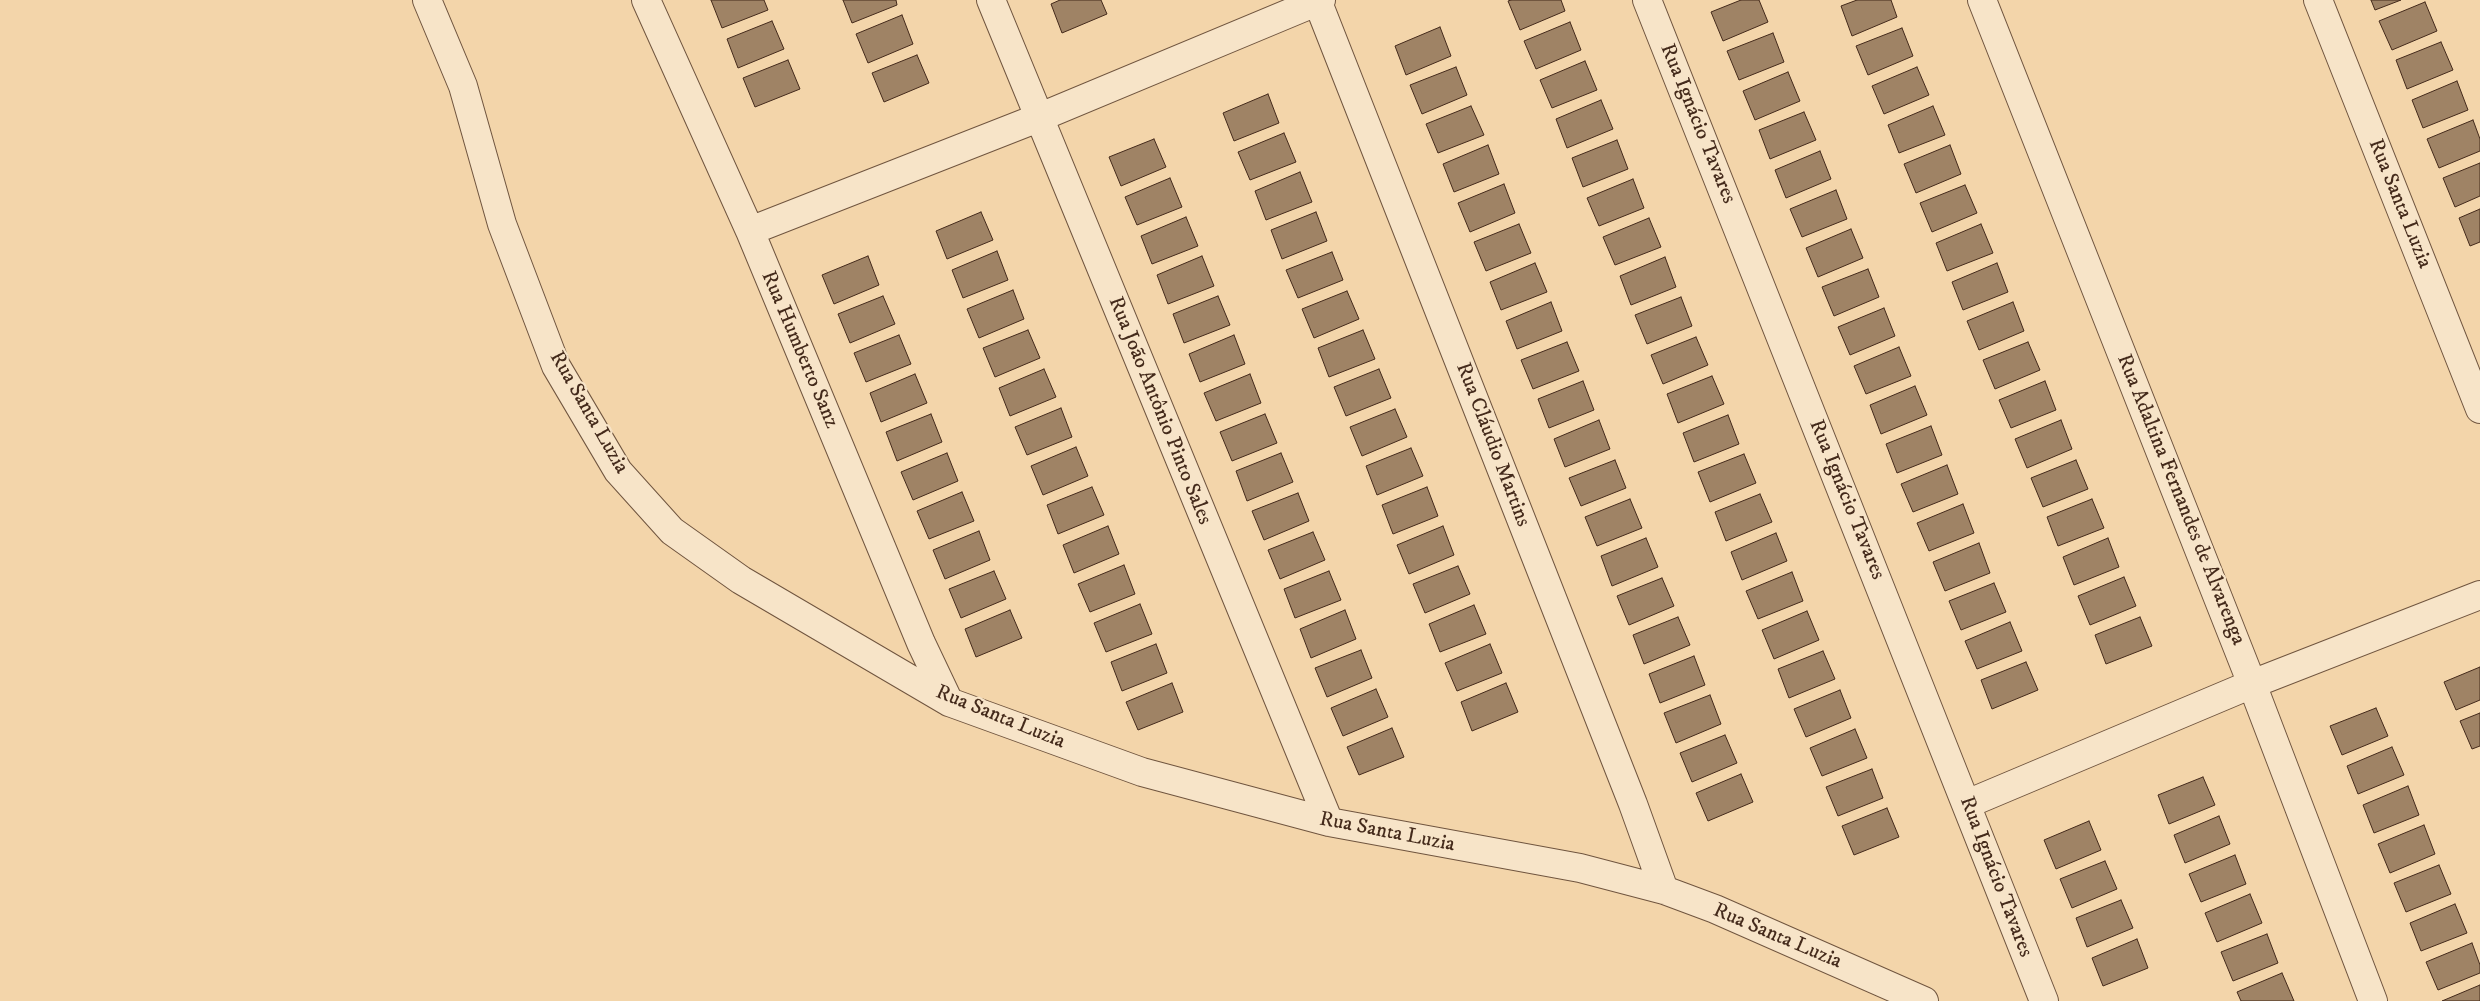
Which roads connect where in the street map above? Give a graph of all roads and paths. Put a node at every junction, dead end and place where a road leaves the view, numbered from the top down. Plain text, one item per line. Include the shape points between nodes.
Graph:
1 (427, 0) edge
2 (646, 0) edge
3 (991, 0) edge
4 (1319, 0) edge
5 (1648, 0) edge
6 (1982, 0) edge
7 (2318, 0) edge
8 (1038, 118) junction
9 (750, 231) junction
10 (2480, 409) edge
11 (2480, 595) edge
12 (2252, 684) junction
13 (949, 702) junction
14 (1967, 804) junction
15 (1328, 822) junction
16 (1664, 890) junction
17 (1924, 1001) edge
18 (2044, 1001) edge
19 (2373, 1001) edge

1 - 13 street, Rua Santa Luzia via 463,86 502,224 556,366 618,471 672,531 741,580
2 - 9 street, Rua Humberto Sanz
3 - 8 street, Rua João Antônio Pinto Sales
4 - 8 street
4 - 16 street, Rua Cláudio Martins
5 - 14 street, Rua Ignácio Tavares
6 - 12 street, Rua Adaltina Fernandes de Alvarenga
7 - 10 street, Rua Santa Luzia
8 - 9 street
8 - 15 street, Rua João Antônio Pinto Sales
9 - 13 street, Rua Humberto Sanz via 917,634
11 - 12 street
12 - 14 street
12 - 19 street, Rua Adaltina Fernandes de Alvarenga
13 - 15 street, Rua Santa Luzia via 1142,772
14 - 18 street, Rua Ignácio Tavares
15 - 16 street, Rua Santa Luzia via 1580,868
16 - 17 street, Rua Santa Luzia via 1715,909

